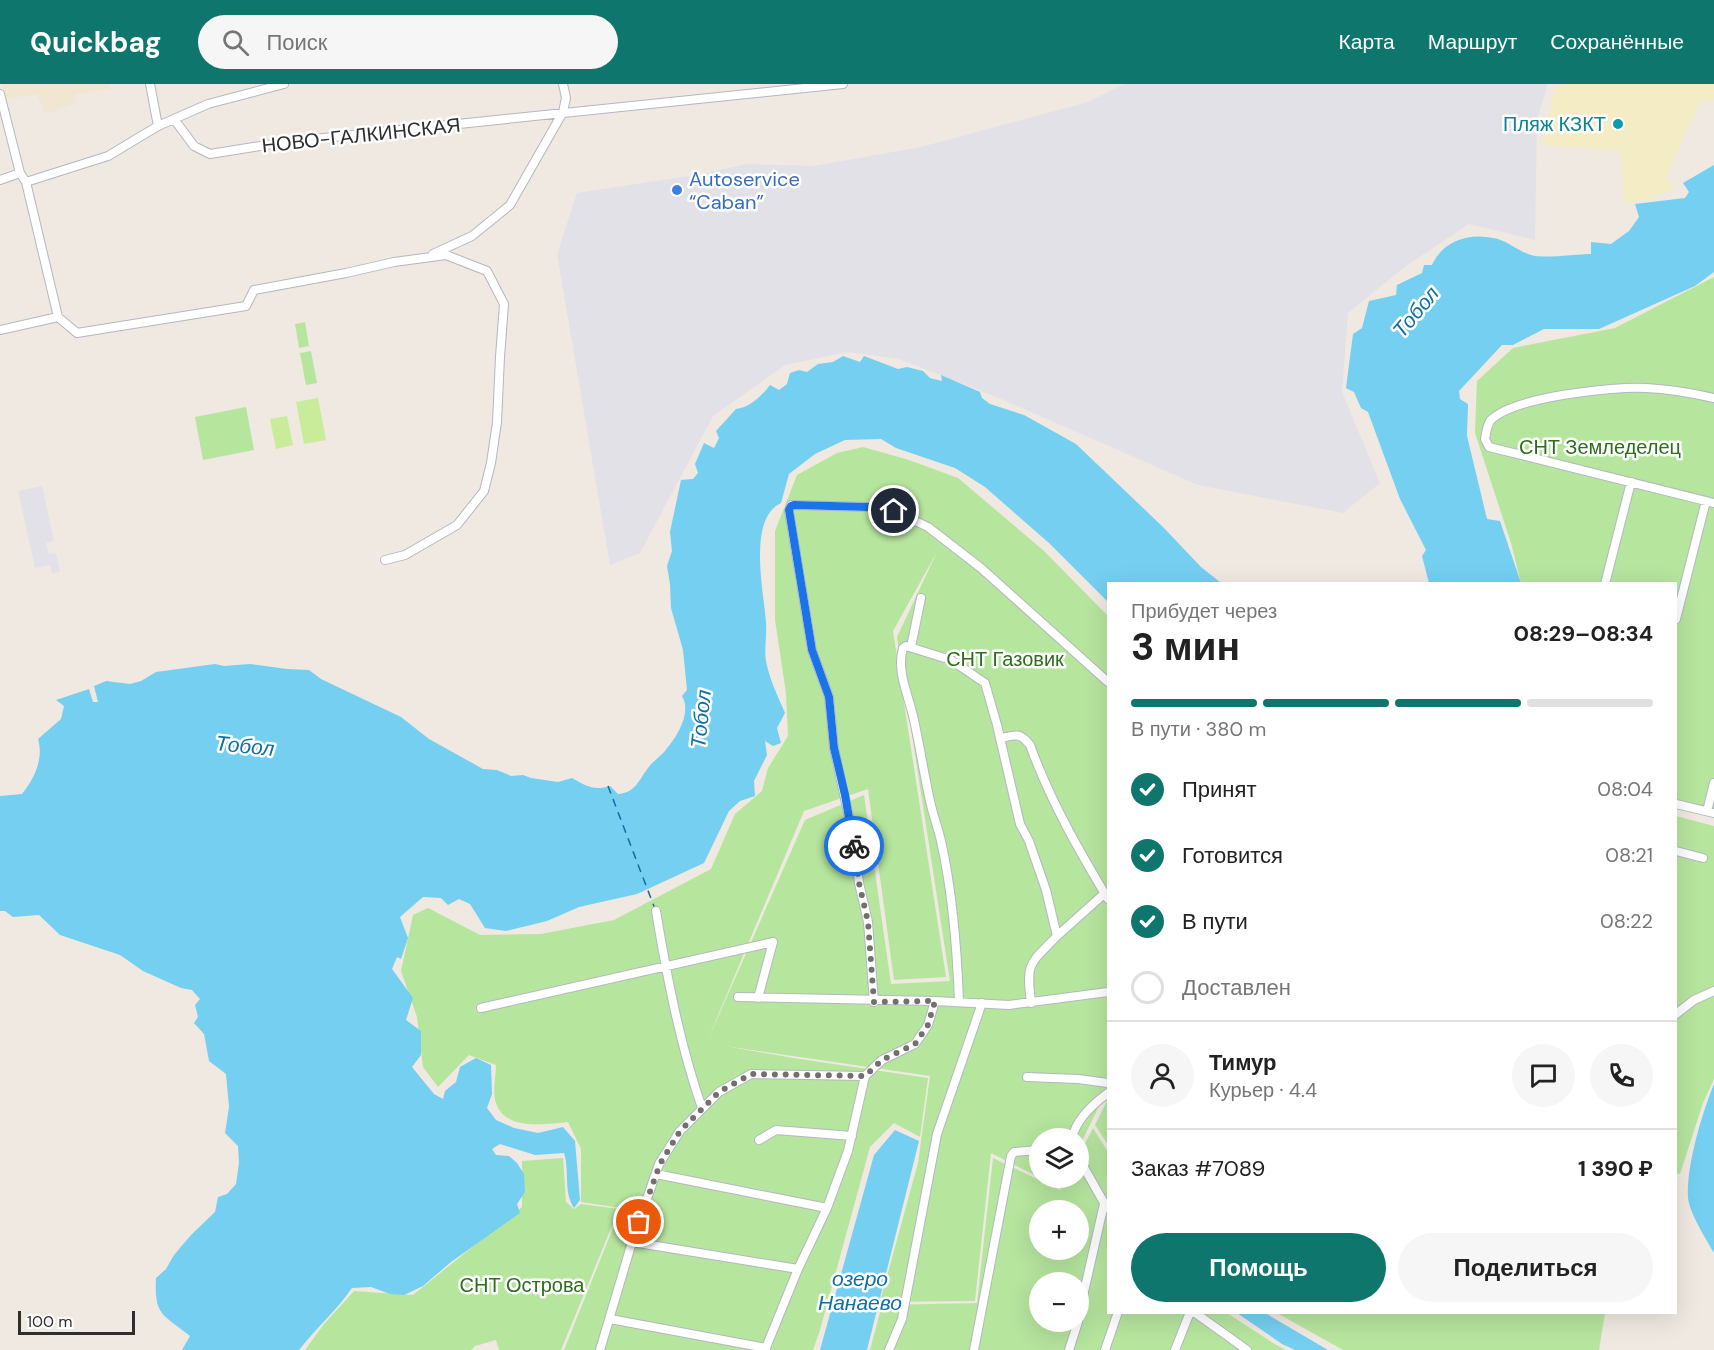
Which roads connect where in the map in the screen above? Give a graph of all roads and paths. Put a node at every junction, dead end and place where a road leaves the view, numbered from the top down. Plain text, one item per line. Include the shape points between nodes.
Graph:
1 (150, 84) edge
2 (284, 84) edge
3 (563, 84) edge
4 (843, 84) edge
5 (0, 94) edge
6 (563, 112) junction
7 (174, 119) junction
8 (158, 126) junction
9 (20, 173) junction
10 (0, 180) edge
11 (26, 182) junction
12 (426, 257) junction
13 (58, 317) junction
14 (0, 330) edge
15 (1714, 398) edge
16 (1631, 482) junction
17 (1710, 502) edge
18 (385, 560) dead end
19 (1606, 582) edge
20 (921, 598) dead end
21 (1677, 617) edge
22 (911, 647) junction
23 (1107, 681) edge
24 (1000, 738) junction
25 (1714, 783) edge
26 (1677, 804) edge
27 (1710, 812) edge
28 (1677, 850) edge
29 (1703, 858) dead end
30 (1107, 896) edge
31 (656, 911) dead end
32 (1057, 936) junction
33 (665, 966) junction
34 (1714, 991) edge
35 (1107, 992) edge
36 (738, 998) dead end
37 (758, 998) junction
38 (935, 1001) junction
39 (874, 1002) junction
40 (959, 1002) junction
41 (982, 1003) junction
42 (1031, 1003) junction
43 (481, 1008) dead end
44 (1677, 1013) edge
45 (865, 1076) junction
46 (1027, 1077) dead end
47 (1107, 1083) edge
48 (1107, 1094) edge
49 (702, 1108) junction
50 (1074, 1128) edge
51 (852, 1136) junction
52 (759, 1140) dead end
53 (1029, 1151) edge
54 (656, 1174) junction
55 (1089, 1177) edge
56 (1106, 1207) edge
57 (827, 1208) junction
58 (632, 1242) junction
59 (798, 1269) junction
60 (1089, 1276) edge
61 (1117, 1314) edge
62 (1191, 1314) edge
63 (1195, 1314) edge
64 (610, 1318) junction
65 (1074, 1332) edge
66 (766, 1349) edge
67 (600, 1350) edge
68 (889, 1350) edge
69 (974, 1350) edge
70 (1069, 1350) edge
71 (1105, 1350) edge
72 (1175, 1350) edge
73 (1245, 1350) edge

1 - 8 street
2 - 7 street via 208,105
3 - 6 street
4 - 6 street, НОВО-ГАЛКИНСКАЯ
5 - 9 street
6 - 7 street, НОВО-ГАЛКИНСКАЯ via 285,142 210,154 194,146
6 - 12 street via 510,205 472,236
7 - 8 street
8 - 11 street via 108,156
9 - 10 street
9 - 11 street
11 - 13 street
12 - 13 street via 254,290 246,306 77,333
12 - 18 street via 446,255 487,271 504,304 497,422 484,491 457,525 405,555
13 - 14 street
15 - 16 street via 1644,388 1590,392 1518,405 1496,417 1487,428 1489,447
16 - 17 street
16 - 19 street
17 - 21 street
20 - 22 street
22 - 24 street via 951,660 985,683
22 - 40 street via 903,648 900,665 948,877
23 - 39 street via 981,568 928,527 894,511 868,507 791,506 812,650 829,697 834,748 868,922
24 - 30 street via 1019,735 1030,745 1055,807
24 - 32 street via 1020,824 1046,890
25 - 27 street
26 - 27 street
28 - 29 street
30 - 32 street
31 - 33 street
32 - 42 street via 1030,964
33 - 37 street via 773,942
33 - 43 street
33 - 49 street via 689,1072
34 - 44 street
35 - 42 street
36 - 37 street
37 - 39 street
38 - 39 street
38 - 40 street
38 - 45 street via 928,1025 915,1044 882,1060
40 - 41 street
41 - 42 street
41 - 68 street via 937,1134 902,1319
45 - 49 street via 751,1074 719,1092
45 - 51 street
46 - 47 street
48 - 50 street
49 - 54 street via 680,1131
51 - 52 street via 776,1130
51 - 57 street
53 - 69 street via 1014,1152 1011,1156
54 - 57 street
54 - 58 street
55 - 56 street
56 - 60 street
57 - 59 street
58 - 59 street
58 - 64 street
59 - 66 street
61 - 71 street
62 - 72 street
63 - 73 street
64 - 66 street
64 - 67 street
65 - 70 street

